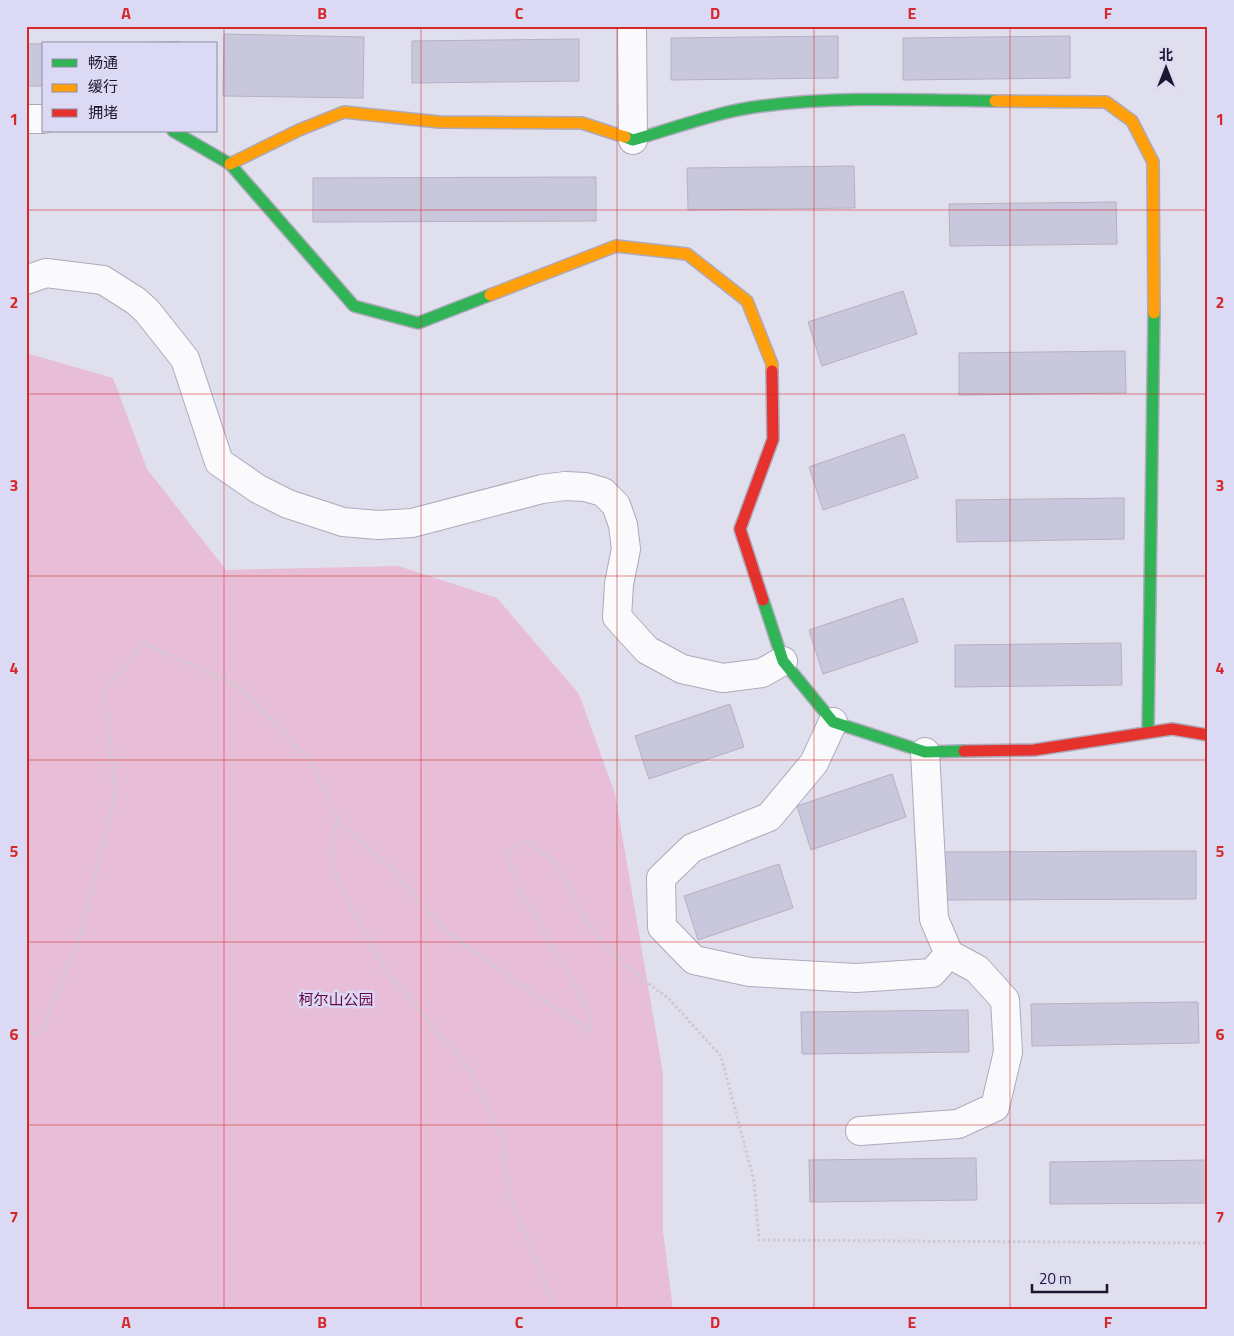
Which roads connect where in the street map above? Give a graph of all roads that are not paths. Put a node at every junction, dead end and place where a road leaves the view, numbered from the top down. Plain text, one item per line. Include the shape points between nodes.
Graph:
1 (632, 26) edge
2 (26, 118) edge
3 (42, 119) edge
4 (175, 132) edge
5 (633, 140) junction
6 (230, 164) junction
7 (26, 280) edge
8 (784, 661) junction
9 (833, 722) junction
10 (1148, 732) junction
11 (1208, 735) edge
12 (925, 752) junction
13 (949, 954) junction
14 (860, 1131) dead end

1 - 5 street
2 - 3 street
4 - 6 street
5 - 6 street via 582,123 439,122 344,112
5 - 10 street via 762,106 866,99 1106,102 1132,121 1153,162 1155,243
6 - 8 street via 354,306 418,323 616,246 687,254 747,301 772,364 773,439 740,530
7 - 8 street via 46,273 103,280 148,311 185,359 219,462 258,489 288,504 343,522 378,525 412,523 542,489 565,486 603,492 616,505 626,549 617,617 647,650 682,669 723,678 762,673
8 - 9 street
9 - 12 street
9 - 13 street via 814,764 769,817 692,848 661,878 662,927 694,960 750,972 856,978 932,973
10 - 11 street via 1172,729
10 - 12 street via 1034,750
12 - 13 street via 934,919
13 - 14 street via 977,969 1005,1000 1008,1052 995,1106 958,1124

